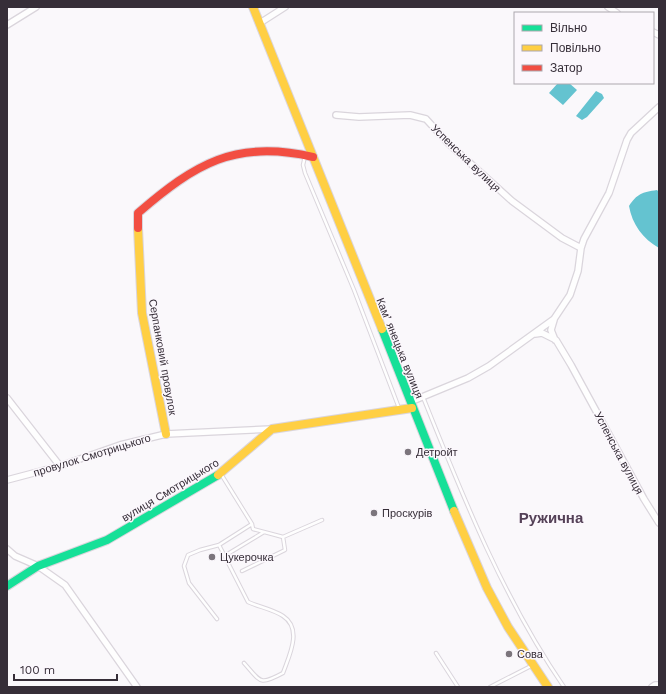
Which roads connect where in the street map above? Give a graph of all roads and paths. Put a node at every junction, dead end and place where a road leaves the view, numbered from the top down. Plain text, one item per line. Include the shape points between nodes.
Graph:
1 (36, 7) edge
2 (253, 7) edge
3 (285, 7) edge
4 (260, 23) junction
5 (7, 25) edge
6 (659, 107) edge
7 (336, 115) dead end
8 (309, 157) junction
9 (581, 248) junction
10 (554, 319) junction
11 (533, 334) junction
12 (556, 340) junction
13 (423, 396) junction
14 (7, 398) edge
15 (411, 405) junction
16 (400, 411) junction
17 (272, 429) junction
18 (166, 434) junction
19 (60, 466) junction
20 (221, 473) junction
21 (7, 480) edge
22 (322, 520) dead end
23 (659, 523) edge
24 (252, 524) junction
25 (264, 532) junction
26 (283, 537) junction
27 (219, 545) junction
28 (7, 549) edge
29 (226, 555) junction
30 (38, 566) junction
31 (242, 571) dead end
32 (7, 586) edge
33 (217, 619) dead end
34 (436, 652) dead end
35 (244, 663) dead end
36 (533, 665) junction
37 (659, 685) edge
38 (137, 687) edge
39 (458, 687) edge
40 (490, 687) edge
41 (548, 687) edge
42 (564, 687) edge
43 (652, 687) edge

1 - 5 street
2 - 4 street, Камʼянецька вулиця
3 - 4 street
4 - 8 street, Камʼянецька вулиця
6 - 9 street via 631,133 627,140 609,193 588,228
7 - 9 street, Успенська вулиця via 410,115 426,119 449,144 512,201 562,238
8 - 15 street, Камʼянецька вулиця
8 - 16 lane via 303,165 305,173 354,290
8 - 18 street, Серпанковий провулок via 287,152 259,152 220,158 193,170 138,213 142,313
9 - 10 street via 578,271 570,295
10 - 11 street
10 - 12 street via 551,330
11 - 12 street via 542,333
11 - 13 street via 468,378
12 - 23 street, Успенська вулиця
13 - 15 street
13 - 42 lane via 489,555 516,609
14 - 19 street
15 - 16 street
15 - 36 street, Камʼянецька вулиця via 487,588
16 - 17 street
17 - 18 street, провулок Смотрицького
17 - 20 street, вулиця Смотрицького
18 - 19 street, провулок Смотрицького via 120,445
19 - 21 street, провулок Смотрицького
20 - 24 lane
20 - 30 street, вулиця Смотрицького via 107,540
22 - 26 lane
24 - 25 lane via 253,529
24 - 27 lane
25 - 26 lane
25 - 29 lane
26 - 31 lane via 285,550
27 - 29 lane
27 - 33 lane via 188,555 184,566 189,583
28 - 30 street via 15,556
29 - 35 lane via 248,602 284,616 293,633 294,641 284,673 267,682 260,680
30 - 32 street, вулиця Смотрицького
30 - 38 street via 65,585
34 - 39 lane
36 - 40 lane
36 - 41 street, Камʼянецька вулиця
37 - 43 street

